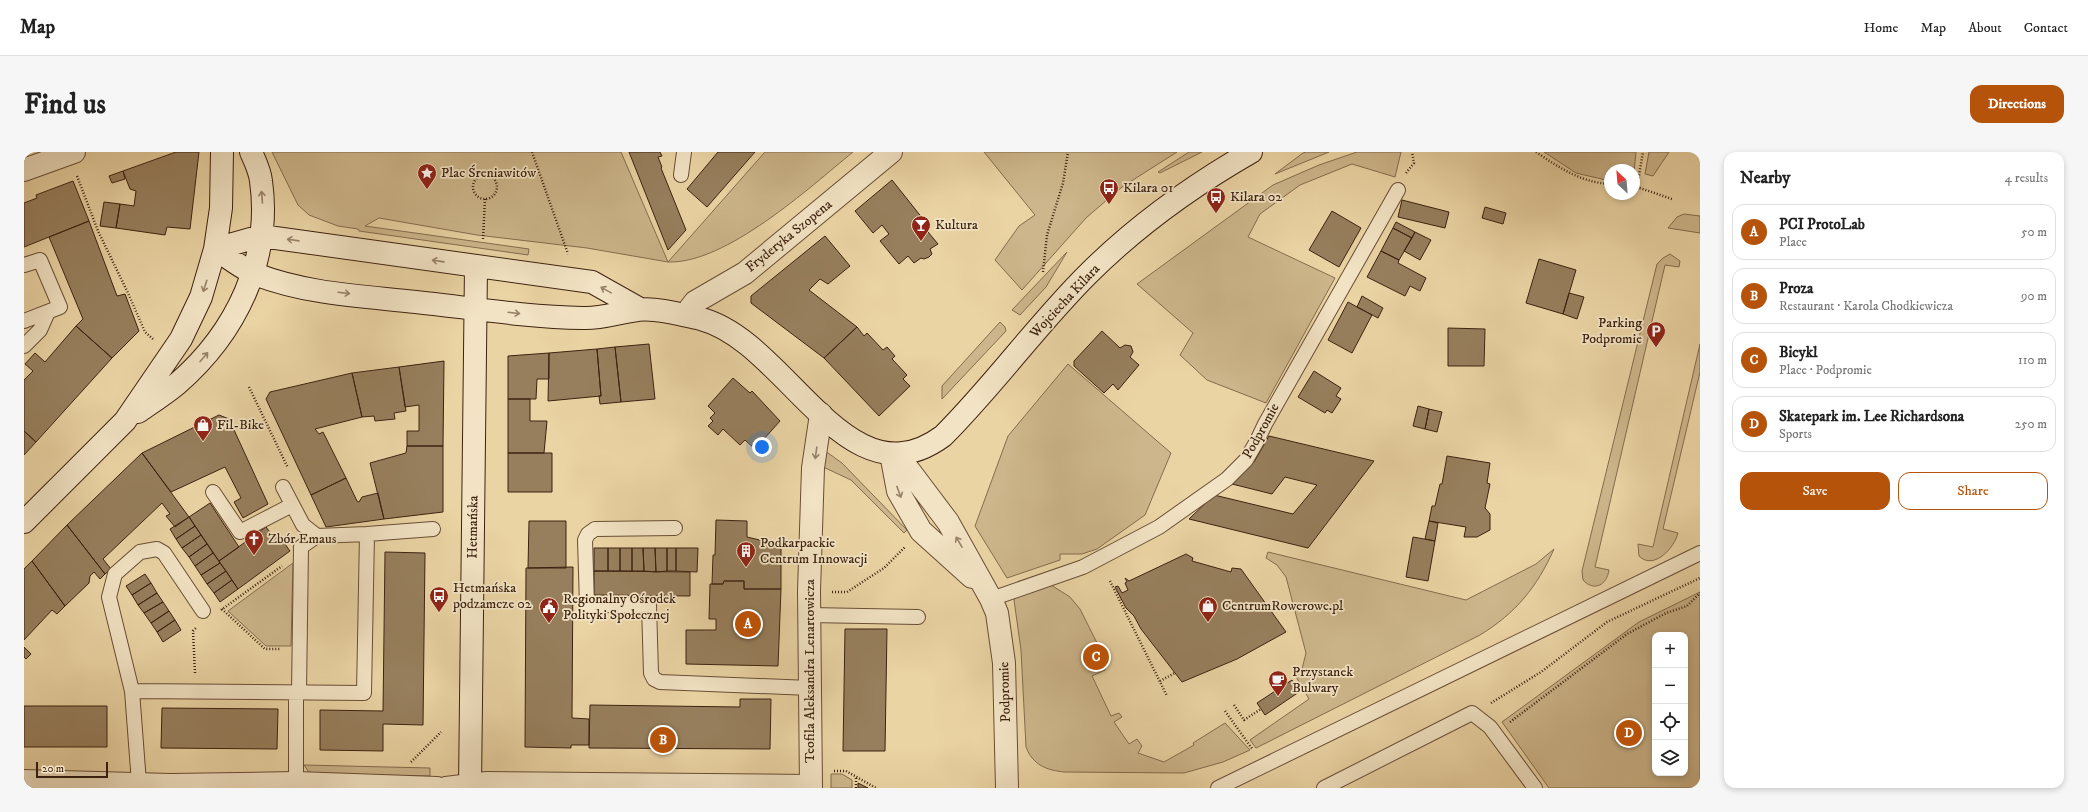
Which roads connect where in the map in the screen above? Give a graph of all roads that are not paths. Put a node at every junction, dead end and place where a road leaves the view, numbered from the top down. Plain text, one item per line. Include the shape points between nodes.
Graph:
1 (222, 152) edge
2 (251, 152) edge
3 (684, 152) edge
4 (891, 152) edge
5 (1251, 152) edge
6 (71, 153) edge
7 (24, 170) edge
8 (681, 175) dead end
9 (1398, 190) dead end
10 (215, 249) junction
11 (258, 255) junction
12 (24, 265) edge
13 (476, 266) junction
14 (475, 309) junction
15 (640, 309) junction
16 (48, 312) junction
17 (685, 315) junction
18 (24, 321) edge
19 (24, 346) edge
20 (821, 414) junction
21 (125, 421) junction
22 (891, 454) junction
23 (284, 487) dead end
24 (213, 492) dead end
25 (292, 505) junction
26 (24, 522) edge
27 (675, 528) dead end
28 (433, 529) dead end
29 (367, 534) junction
30 (318, 536) junction
31 (1700, 552) edge
32 (988, 593) junction
33 (203, 611) dead end
34 (809, 615) junction
35 (918, 617) dead end
36 (810, 688) junction
37 (132, 691) junction
38 (297, 692) junction
39 (24, 781) edge
40 (296, 783) junction
41 (139, 786) edge
42 (470, 786) edge
43 (811, 787) edge
44 (437, 788) edge
45 (446, 788) edge
46 (1007, 788) edge
47 (1218, 788) edge
48 (1324, 788) edge
49 (1535, 788) edge

1 - 10 main road via 221,208
11 -> 2 main road via 263,212 261,179
3 - 8 lane
4 - 17 main road, Fryderyka Szopena via 745,273 695,302
5 - 22 main road, Wojciecha Kilara via 1191,188 1135,231 1104,259 943,436 918,452
6 - 7 main road
9 - 32 lane, Podpromie via 1246,460 1227,480 1159,527 1083,567
10 - 11 main road
10 - 11 main road
10 -> 21 main road via 192,319
13 -> 11 main road
11 -> 14 main road via 305,289
21 -> 11 main road via 176,384 223,334 237,312
12 - 16 lane via 40,260 60,307
13 - 14 main road, Hetmańska
15 -> 13 main road via 592,282
14 -> 15 main road via 535,316 585,318
14 - 42 main road, Hetmańska
15 - 17 main road
16 - 18 lane
16 - 19 lane via 40,330
17 - 20 main road via 725,329 759,353
20 - 22 main road, Podpromie via 840,432 864,448
20 -> 34 main road, Teofila Aleksandra Lenartowicza via 814,468
21 - 26 main road
22 - 32 main road, Podpromie via 908,469 948,522
23 - 25 lane
24 - 25 lane via 240,532
25 - 30 lane via 302,525
27 - 36 lane via 595,529 588,534 585,540 587,604 649,605 651,673 654,679 660,682
28 - 29 lane
29 - 30 lane
29 - 38 lane via 364,693
30 - 38 lane via 301,547
31 - 47 lane
32 - 46 main road, Podpromie via 998,620 1004,662
33 - 37 lane via 164,553 157,549 140,552 114,574 109,597
34 - 35 lane
34 - 36 main road, Teofila Aleksandra Lenartowicza
36 - 43 main road, Teofila Aleksandra Lenartowicza
37 - 38 lane
37 - 41 lane
38 - 40 lane
39 - 41 main road
40 - 41 main road
40 - 44 main road
42 - 43 main road via 510,783
42 - 45 main road
48 - 49 lane via 1472,713 1494,734

